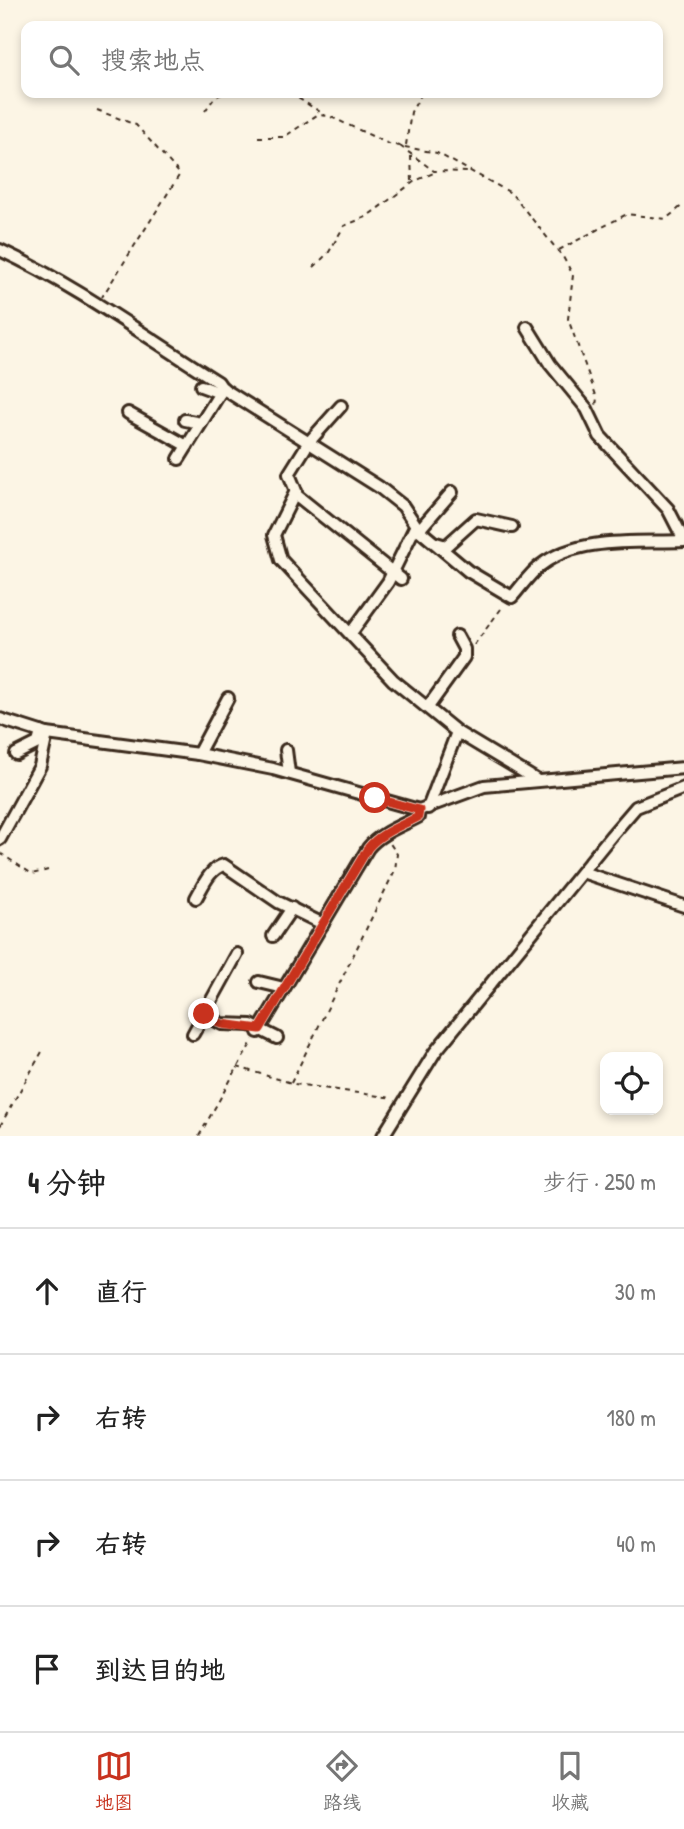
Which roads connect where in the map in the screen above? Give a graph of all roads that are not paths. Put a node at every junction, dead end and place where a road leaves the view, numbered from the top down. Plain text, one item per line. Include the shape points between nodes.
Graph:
1 (0, 250) edge
2 (527, 327) dead end
3 (201, 386) dead end
4 (221, 390) junction
5 (341, 406) dead end
6 (128, 413) dead end
7 (185, 420) dead end
8 (201, 423) junction
9 (309, 442) junction
10 (187, 446) junction
11 (180, 459) dead end
12 (452, 492) dead end
13 (295, 494) junction
14 (512, 527) dead end
15 (417, 528) junction
16 (684, 541) edge
17 (436, 543) junction
18 (397, 575) junction
19 (351, 633) junction
20 (457, 636) dead end
21 (228, 698) dead end
22 (428, 707) junction
23 (0, 719) edge
24 (457, 732) junction
25 (44, 733) junction
26 (286, 751) dead end
27 (16, 754) dead end
28 (198, 754) junction
29 (684, 768) edge
30 (289, 773) junction
31 (535, 779) junction
32 (684, 788) edge
33 (423, 809) junction
34 (0, 839) edge
35 (582, 872) junction
36 (197, 898) dead end
37 (684, 906) edge
38 (292, 908) junction
39 (323, 924) junction
40 (273, 936) dead end
41 (237, 954) dead end
42 (259, 982) dead end
43 (285, 988) junction
44 (204, 1014) junction
45 (259, 1031) junction
46 (193, 1034) dead end
47 (277, 1038) dead end
48 (383, 1136) edge

1 - 4 street via 97,303 218,382
2 - 16 street via 587,409 600,436 668,509
3 - 4 street
4 - 8 street
4 - 9 street
5 - 9 street
6 - 10 street
7 - 8 street
8 - 10 street
9 - 13 street via 289,474
9 - 15 street via 379,486 403,506
10 - 11 street
12 - 15 street
13 - 18 street
13 - 19 street via 274,542 281,560
14 - 17 street via 476,519 446,546
15 - 17 street
15 - 18 street
16 - 17 street via 595,545 567,551 541,565 511,597 468,571
18 - 19 street
19 - 22 street via 393,680
20 - 22 street via 465,652
21 - 28 street
22 - 24 street
23 - 25 street
24 - 31 street
24 - 33 street
25 - 27 street via 38,743
25 - 28 street
25 - 34 street via 40,766
26 - 30 street
28 - 30 street
29 - 31 street
30 - 33 street
31 - 33 street via 484,786
32 - 35 street via 636,807
33 - 39 street via 400,829 377,837
35 - 37 street
35 - 48 street via 435,1052
36 - 38 street via 207,878 224,865
38 - 39 street
38 - 40 street
39 - 43 street
41 - 44 street
42 - 43 street
43 - 45 street
44 - 45 street via 222,1024
44 - 46 street
45 - 47 street

